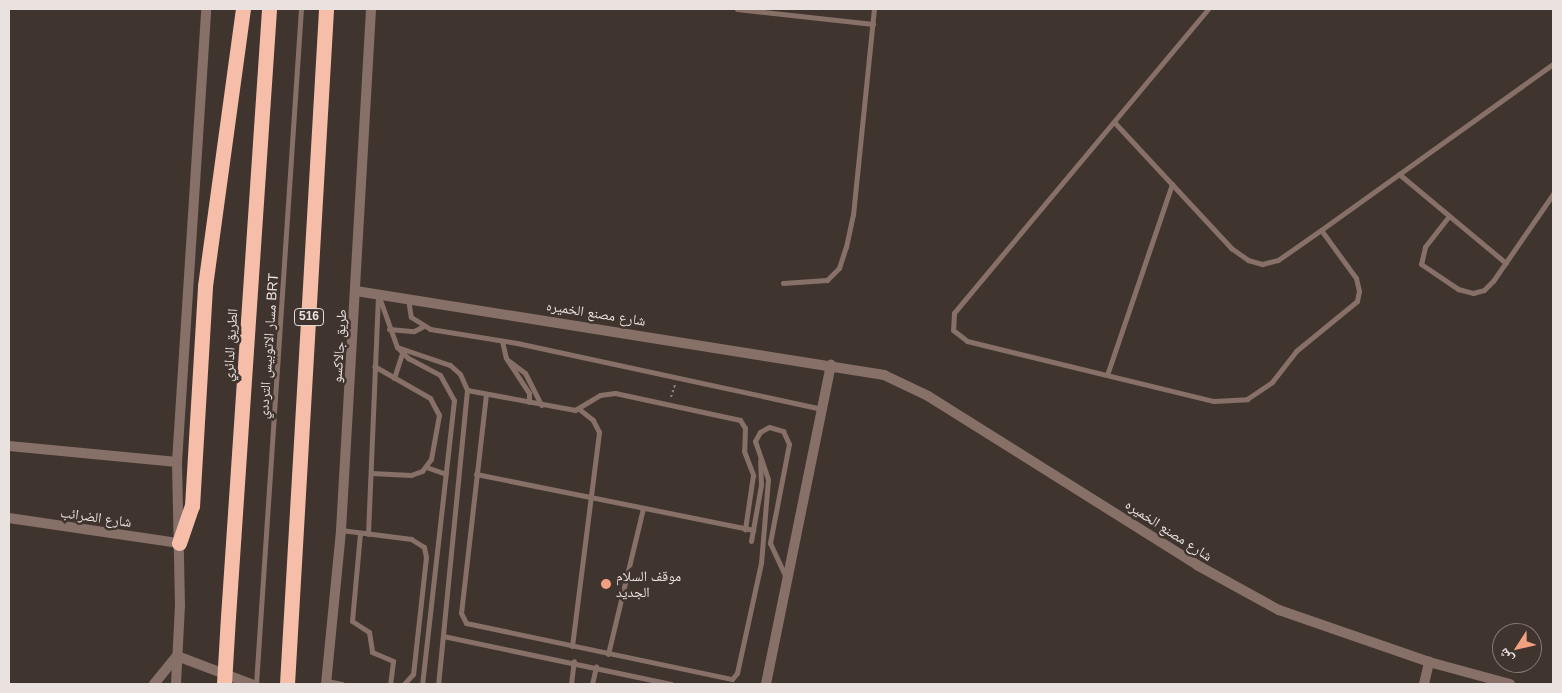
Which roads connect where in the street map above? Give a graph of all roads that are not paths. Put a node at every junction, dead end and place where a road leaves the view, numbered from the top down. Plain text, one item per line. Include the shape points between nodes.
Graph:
1 (206, 9) edge
2 (243, 9) edge
3 (269, 9) edge
4 (300, 9) edge
5 (326, 9) edge
6 (371, 9) edge
7 (737, 9) edge
8 (874, 9) edge
9 (1208, 9) edge
10 (873, 24) junction
11 (1553, 64) edge
12 (1115, 123) junction
13 (1399, 174) junction
14 (1172, 184) junction
15 (1553, 194) edge
16 (1449, 216) junction
17 (1321, 230) junction
18 (1506, 263) junction
19 (783, 284) dead end
20 (356, 291) junction
21 (378, 293) junction
22 (408, 297) junction
23 (422, 327) junction
24 (389, 329) junction
25 (502, 341) junction
26 (397, 347) junction
27 (402, 354) junction
28 (508, 361) junction
29 (831, 365) junction
30 (374, 366) junction
31 (1107, 375) junction
32 (394, 378) junction
33 (467, 390) junction
34 (486, 394) junction
35 (529, 402) junction
36 (541, 405) junction
37 (822, 409) junction
38 (580, 410) junction
39 (9, 446) edge
40 (759, 456) junction
41 (177, 462) junction
42 (426, 467) junction
43 (371, 473) junction
44 (446, 474) junction
45 (476, 474) junction
46 (590, 498) junction
47 (759, 498) junction
48 (767, 499) junction
49 (643, 508) junction
50 (9, 518) edge
51 (744, 529) junction
52 (341, 530) junction
53 (753, 530) junction
54 (360, 533) junction
55 (368, 534) junction
56 (751, 541) dead end
57 (179, 543) junction
58 (787, 579) junction
59 (443, 636) junction
60 (572, 646) junction
61 (608, 654) junction
62 (177, 656) junction
63 (574, 661) junction
64 (1429, 662) junction
65 (596, 666) junction
66 (1491, 682) edge
67 (326, 683) edge
68 (154, 684) edge
69 (176, 684) edge
70 (224, 684) edge
71 (251, 684) edge
72 (256, 684) edge
73 (287, 684) edge
74 (342, 684) edge
75 (390, 684) edge
76 (404, 684) edge
77 (422, 684) edge
78 (438, 684) edge
79 (571, 684) edge
80 (592, 684) edge
81 (671, 684) edge
82 (766, 684) edge
83 (1424, 684) edge
84 (1510, 684) edge

1 - 41 street
2 - 57 highway via 205,286 192,506
3 - 70 highway, الطريق الدائري, bridge
4 - 72 lane, مسار الاتوبيس الترددي BRT
5 - 73 highway, 516
6 - 20 street, طريق جالاكسو
7 - 10 lane
8 - 10 lane
9 - 12 lane
10 - 19 lane via 852,214 839,268 827,280
11 - 13 lane
12 - 14 lane
12 - 31 lane via 954,313 950,323 953,330 967,341
13 - 16 lane
13 - 17 lane
14 - 17 lane via 1231,248 1248,260 1262,264 1278,260
14 - 31 lane
15 - 18 lane
16 - 18 lane
16 - 18 lane via 1420,256 1427,271 1473,293 1484,290
17 - 31 lane via 1356,278 1360,291 1357,301 1296,351 1261,392 1239,400 1214,401
20 - 21 street, شارع مصنع الخميره
20 - 52 street, طريق جالاكسو
21 - 22 street, شارع مصنع الخميره
21 - 24 lane
21 - 30 lane
22 - 23 lane via 411,317
22 - 29 street, شارع مصنع الخميره
23 - 24 lane via 414,331
23 - 25 lane
24 - 26 lane
25 - 28 lane
25 - 37 lane
26 - 27 lane
26 - 33 lane via 450,365 460,374
27 - 32 lane
27 - 44 lane via 440,375 451,389 454,400
28 - 35 lane via 527,389
28 - 36 lane via 525,373
29 - 37 street
29 - 64 street, شارع مصنع الخميره via 884,375 921,392 1197,565 1279,610
30 - 32 lane
30 - 43 lane
32 - 42 lane via 430,398 439,409
33 - 34 lane
33 - 59 lane
34 - 35 lane
34 - 45 lane
35 - 36 lane
36 - 38 lane
37 - 58 street
38 - 46 lane via 593,420 599,432
38 - 51 lane via 610,392 742,422 744,451 753,475
39 - 41 street
40 - 47 lane
40 - 48 lane via 768,479
40 - 58 lane via 755,445 760,432 769,428 783,431 789,444 770,543
41 - 57 street
42 - 43 lane via 411,475
42 - 44 lane
43 - 55 lane
44 - 77 lane
45 - 46 lane
45 - 60 lane via 461,616 471,624
46 - 49 lane
46 - 60 lane
47 - 48 lane
47 - 53 lane
48 - 61 lane via 761,563 735,677 727,679
49 - 51 lane
49 - 61 lane
50 - 57 street, شارع الضرائب
51 - 53 lane
52 - 54 lane
52 - 67 street, طريق جالاكسو
53 - 56 lane
54 - 55 lane
54 - 75 lane via 352,621 369,632 372,652 392,661
55 - 76 lane via 416,540 426,552 413,674
57 - 62 street
58 - 82 street
59 - 63 lane
59 - 78 lane
60 - 61 lane
62 - 68 street
62 - 69 street
62 - 71 street
63 - 65 lane
63 - 79 lane
64 - 66 street, شارع مصنع الخميره
64 - 83 street
65 - 80 lane
65 - 81 lane
66 - 84 street, شارع مصنع الخميره
67 - 74 lane

